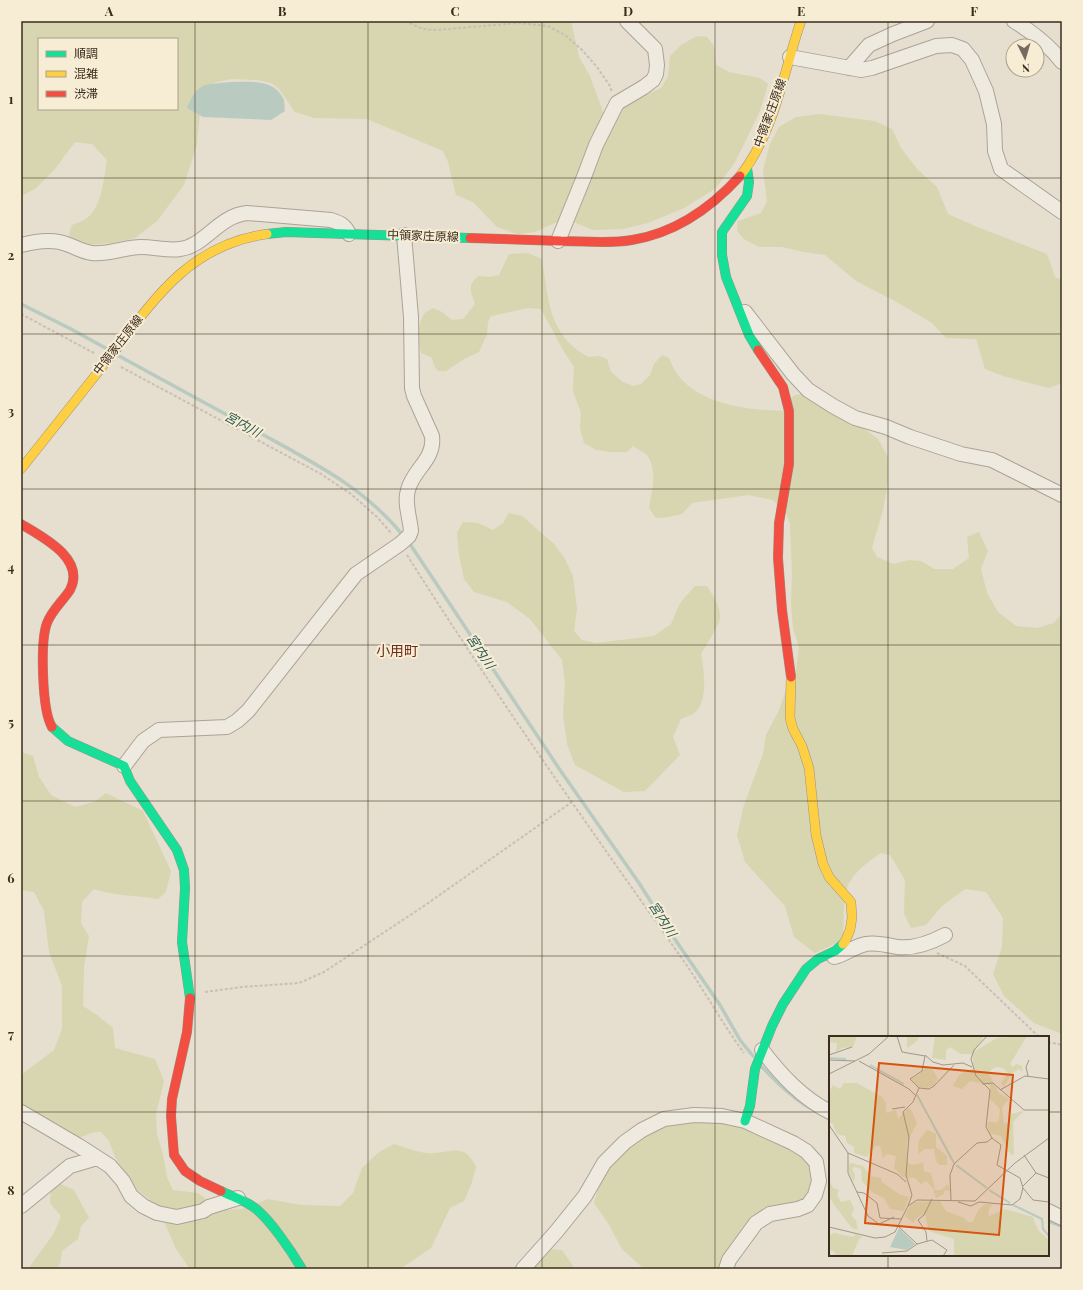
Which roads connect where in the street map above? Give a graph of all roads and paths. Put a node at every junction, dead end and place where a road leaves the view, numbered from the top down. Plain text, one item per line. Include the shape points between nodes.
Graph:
1 (405, 21) edge
2 (627, 21) edge
3 (801, 21) edge
4 (927, 21) edge
5 (1014, 21) edge
6 (790, 57) junction
7 (1062, 62) edge
8 (849, 68) junction
9 (617, 103) junction
10 (747, 168) junction
11 (1062, 212) edge
12 (349, 234) junction
13 (404, 236) junction
14 (558, 241) junction
15 (21, 245) edge
16 (736, 300) junction
17 (21, 314) edge
18 (98, 355) dead end
19 (119, 366) dead end
20 (21, 469) edge
21 (1062, 495) edge
22 (21, 524) edge
23 (404, 541) junction
24 (124, 766) junction
25 (572, 802) junction
26 (945, 935) dead end
27 (922, 946) junction
28 (825, 956) junction
29 (190, 994) junction
30 (1038, 1036) edge
31 (1049, 1042) edge
32 (1062, 1045) edge
33 (761, 1052) junction
34 (756, 1067) junction
35 (829, 1111) edge
36 (21, 1112) edge
37 (745, 1121) junction
38 (97, 1158) junction
39 (238, 1198) junction
40 (21, 1206) edge
41 (1049, 1212) edge
42 (1062, 1218) edge
43 (302, 1269) edge
44 (523, 1269) edge
45 (726, 1269) edge

1 - 9 path via 436,30 518,23 548,26 565,35 592,61 610,86
2 - 9 street via 654,49 656,74 644,87
3 - 6 street, 中領家庄原線
4 - 8 street via 869,45
5 - 7 street via 1034,34
6 - 8 street
6 - 10 street, 中領家庄原線 via 764,137
8 - 11 street via 872,68 936,46 952,45 962,49 972,60 986,91 994,124 995,150 1001,169
9 - 14 street via 596,144
10 - 14 street, 中領家庄原線 via 702,212 660,232 632,240
10 - 16 street via 747,196 722,232 722,255 726,277
12 - 13 street, 中領家庄原線
12 - 15 street via 346,227 331,220 238,214 222,222 188,247 180,249 140,247 94,253 56,241
12 - 20 street, 中領家庄原線, bridge via 261,234 237,240 189,265 152,302
13 - 14 street, 中領家庄原線
13 - 23 street via 411,317 412,388 433,443 430,455 414,476 407,492 411,531
16 - 21 street via 793,374 808,390 833,406 855,418 910,437 961,454 992,460
16 - 28 street via 749,335 783,387 789,412 789,464 780,523 778,558 792,681 790,718 809,768 816,835 823,864 829,877 851,902 852,918 848,937 835,951
17 - 18 path
19 - 23 path via 321,474 352,494
22 - 24 street via 42,536 66,556 72,567 74,579 72,588 49,618 45,631 43,670 48,721 68,742
23 - 24 street via 356,574 248,711 237,721 227,727 159,730 143,741
23 - 25 path via 460,639
24 - 29 street via 130,781 177,850 184,870 182,942
25 - 29 path via 421,908 324,972 299,983
25 - 34 path via 699,983 739,1047
26 - 27 street
27 - 28 street via 865,944 838,956
27 - 30 path via 965,966
28 - 33 street via 818,958 806,969 795,984
29 - 39 street via 187,1032 172,1099 174,1155 185,1171 195,1178
31 - 32 path
33 - 34 street
33 - 35 street via 807,1099
34 - 37 street
36 - 38 street
37 - 44 street via 722,1116 664,1119 624,1142 604,1162 585,1196
37 - 45 street via 806,1151 816,1162 819,1181 815,1195 808,1205 770,1214 756,1223 729,1260
38 - 39 street via 110,1166 123,1181 131,1196 157,1213 177,1217 203,1211
38 - 40 street via 70,1166
39 - 43 street via 253,1206 267,1220
41 - 42 street

